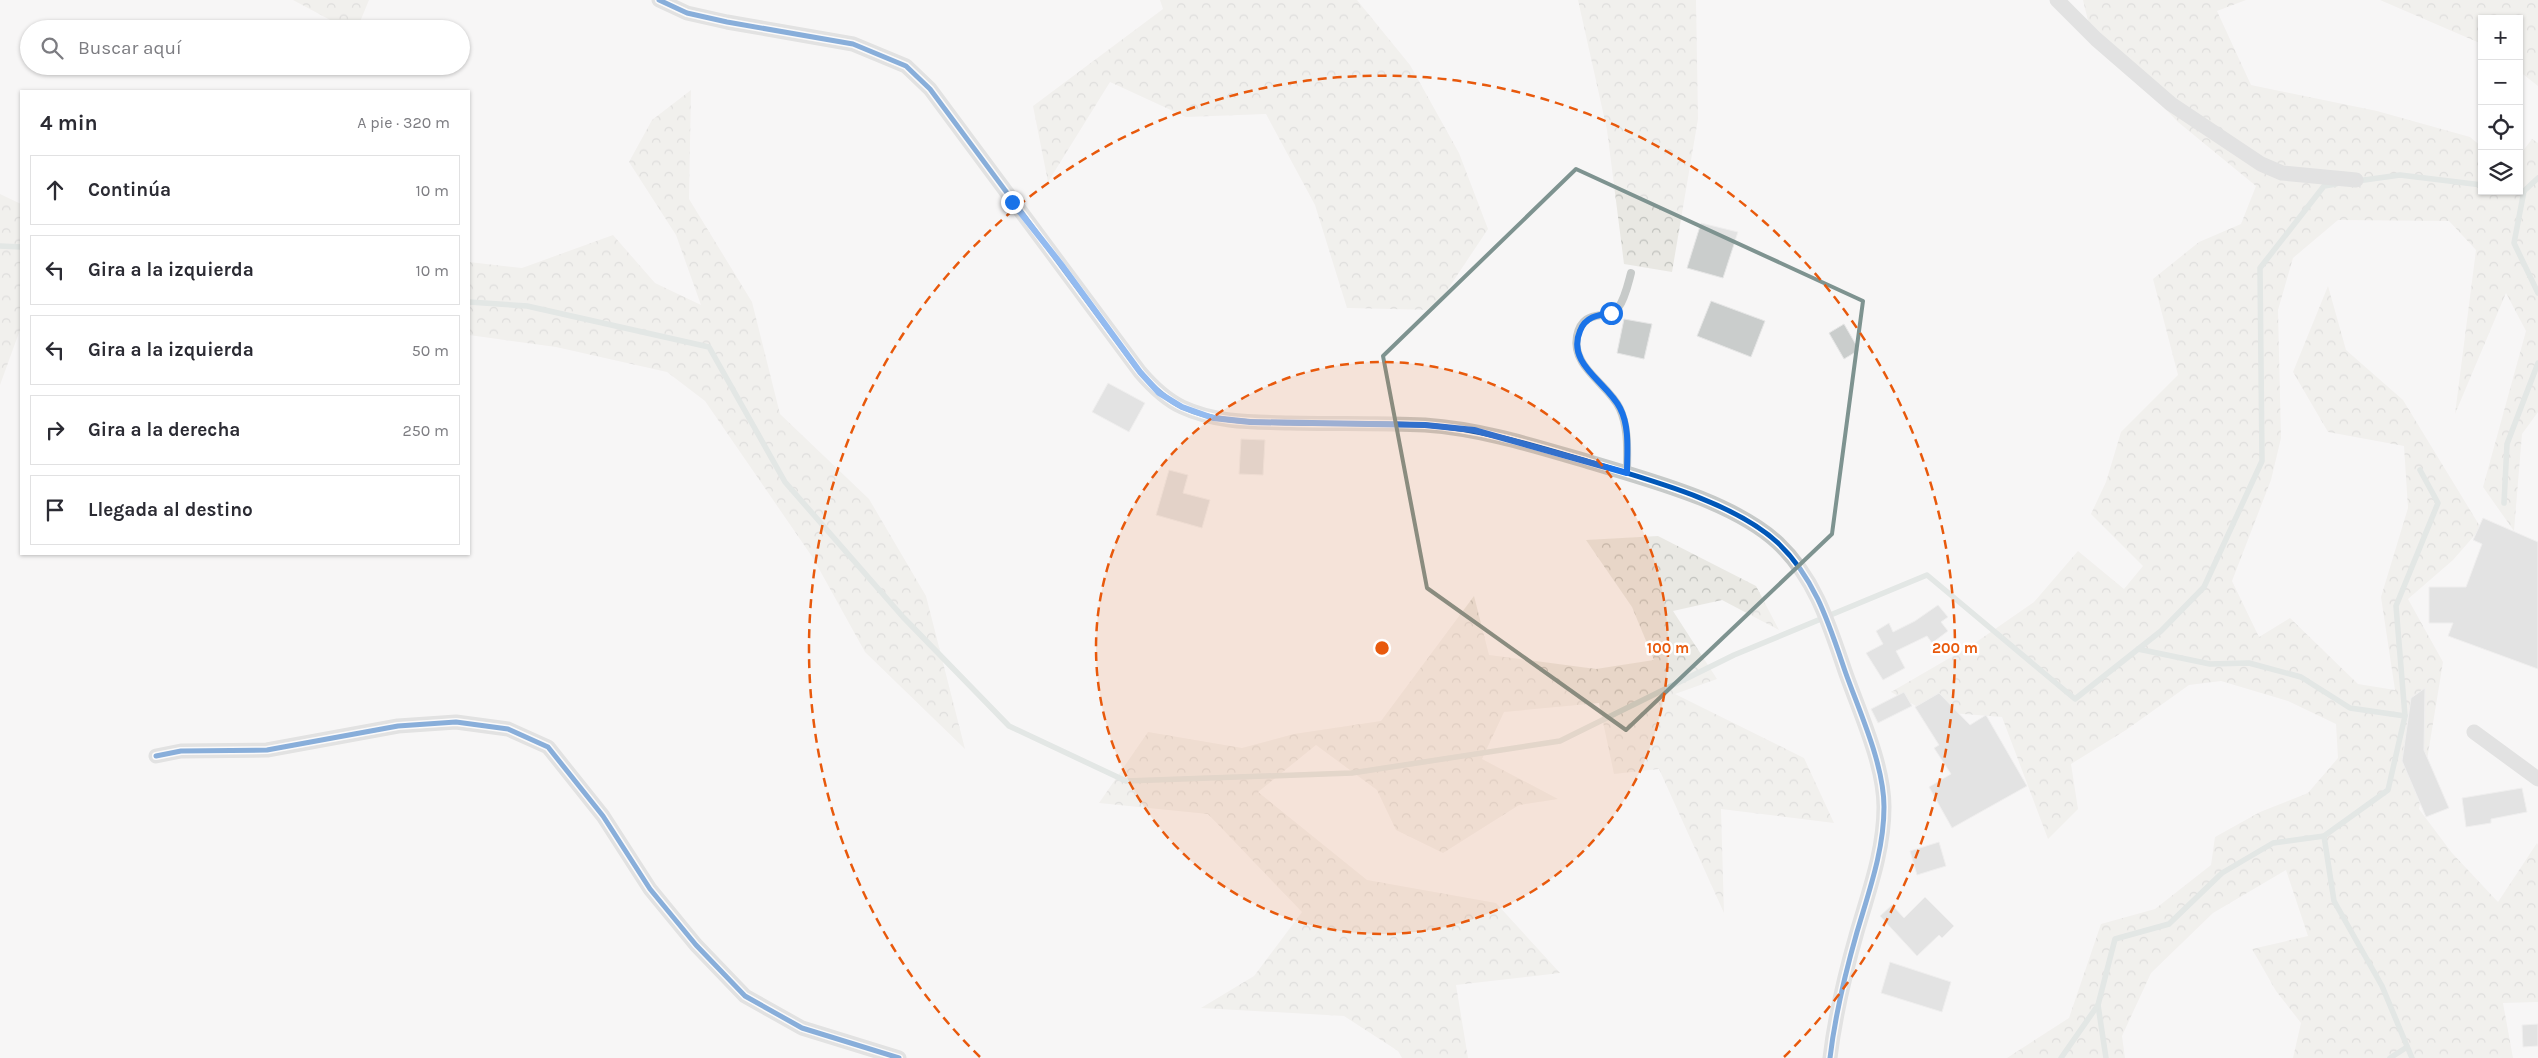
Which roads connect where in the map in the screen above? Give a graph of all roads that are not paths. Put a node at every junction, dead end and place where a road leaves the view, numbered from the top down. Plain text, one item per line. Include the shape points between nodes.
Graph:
1 (659, 0) edge
2 (2057, 0) edge
3 (2356, 180) dead end
4 (1632, 272) dead end
5 (1627, 473) junction
6 (2474, 732) dead end
7 (156, 756) dead end
8 (2538, 779) edge
9 (898, 1058) edge
10 (1830, 1058) edge

1 - 5 street via 687,13 852,44 906,66 930,89 1140,372 1159,393 1182,407 1213,418 1250,422 1425,425 1474,430
2 - 3 street via 2096,39 2171,104 2261,164 2282,173
4 - 5 lane via 1617,309 1595,315 1583,323 1577,337 1578,353 1586,368 1621,410 1627,437
5 - 10 street via 1744,519 1777,542 1805,573 1820,601 1837,648 1877,764 1884,804 1881,843 1842,984
6 - 8 street
7 - 9 street via 181,751 267,750 398,726 456,722 508,729 548,747 603,816 650,889 696,945 745,996 802,1028

